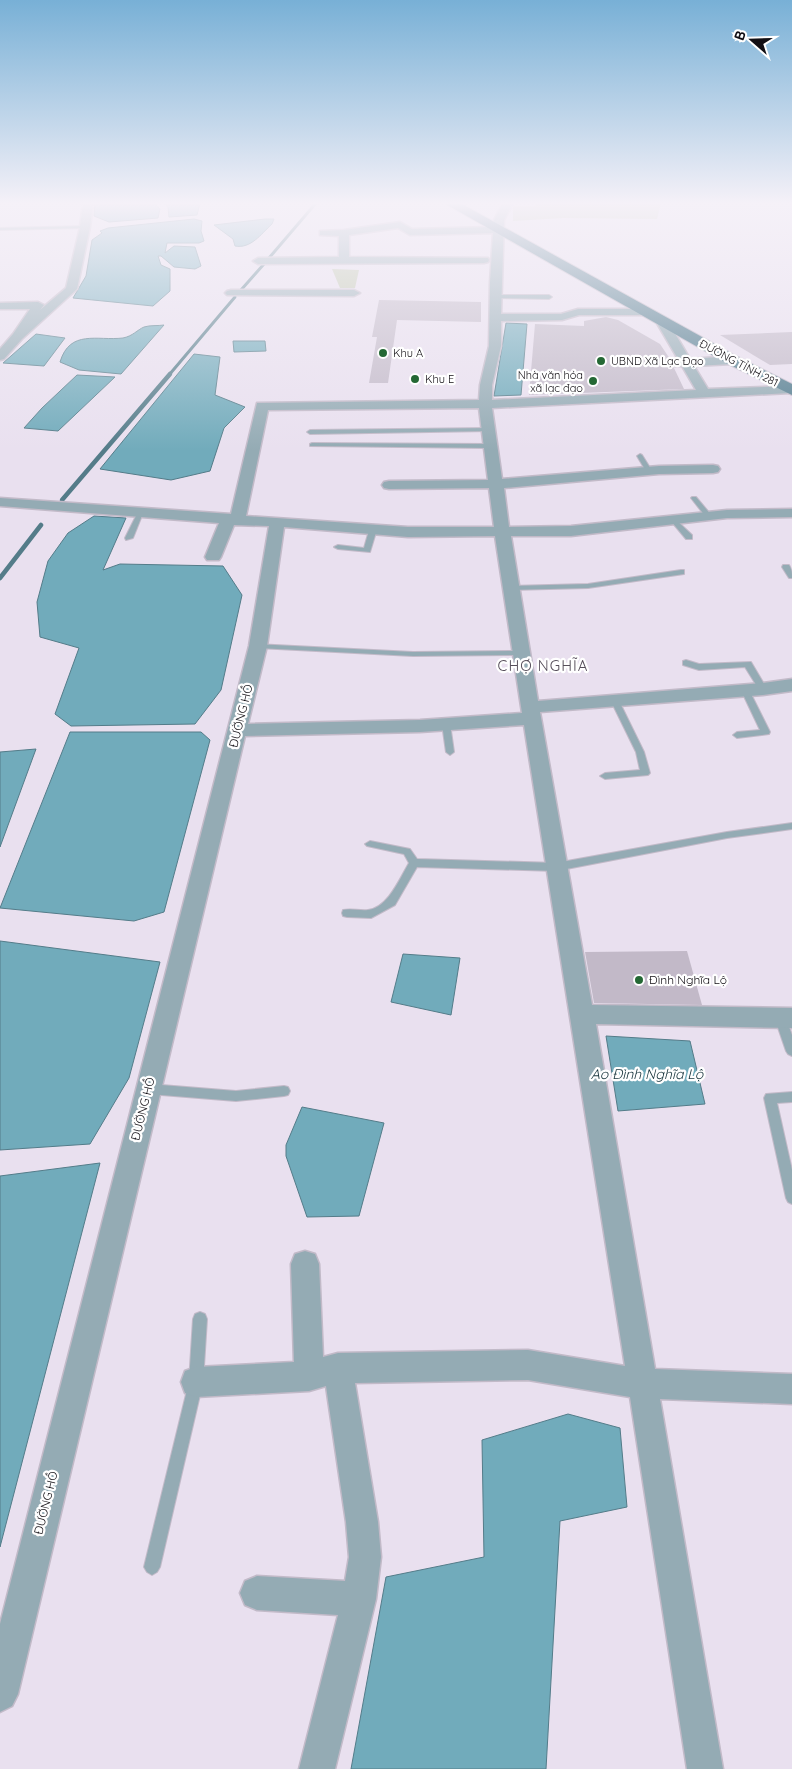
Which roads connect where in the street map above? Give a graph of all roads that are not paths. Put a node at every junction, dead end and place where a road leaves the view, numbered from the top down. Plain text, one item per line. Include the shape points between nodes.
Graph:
1 (71, 286) edge
2 (492, 286) edge
3 (599, 286) edge
4 (230, 293) dead end
5 (354, 293) dead end
6 (549, 297) dead end
7 (495, 298) junction
8 (38, 305) junction
9 (0, 306) edge
10 (52, 306) junction
11 (655, 316) junction
12 (562, 317) junction
13 (496, 318) junction
14 (575, 325) dead end
15 (18, 336) junction
16 (0, 355) edge
17 (478, 360) dead end
18 (492, 360) junction
19 (732, 360) junction
20 (687, 362) junction
21 (672, 364) dead end
22 (791, 390) edge
23 (704, 393) junction
24 (485, 404) junction
25 (310, 432) dead end
26 (490, 438) junction
27 (312, 445) dead end
28 (640, 456) dead end
29 (713, 469) dead end
30 (649, 471) junction
31 (495, 484) junction
32 (389, 486) dead end
33 (694, 498) dead end
34 (0, 502) edge
35 (140, 513) junction
36 (792, 513) edge
37 (708, 516) junction
38 (232, 520) junction
39 (673, 520) junction
40 (277, 523) junction
41 (373, 530) junction
42 (502, 532) junction
43 (689, 537) dead end
44 (129, 538) dead end
45 (338, 547) dead end
46 (213, 557) dead end
47 (786, 567) dead end
48 (681, 572) dead end
49 (792, 576) edge
50 (510, 588) junction
51 (258, 646) junction
52 (522, 653) junction
53 (686, 663) dead end
54 (792, 685) edge
55 (763, 689) junction
56 (745, 690) junction
57 (615, 701) junction
58 (532, 712) junction
59 (446, 724) junction
60 (237, 730) junction
61 (737, 735) dead end
62 (450, 752) dead end
63 (605, 776) dead end
64 (792, 826) edge
65 (370, 844) dead end
66 (414, 863) junction
67 (556, 867) junction
68 (347, 913) dead end
69 (582, 1014) junction
70 (787, 1018) edge
71 (792, 1051) edge
72 (148, 1089) junction
73 (284, 1091) dead end
74 (792, 1097) edge
75 (792, 1198) edge
76 (305, 1264) dead end
77 (200, 1319) dead end
78 (323, 1372) junction
79 (196, 1382) junction
80 (643, 1384) junction
81 (792, 1389) edge
82 (152, 1567) dead end
83 (257, 1593) dead end
84 (359, 1599) junction
85 (0, 1694) edge
86 (317, 1769) edge
87 (705, 1769) edge

1 - 10 street
2 - 7 street
3 - 11 main road, ĐƯỜNG TỈNH 281
4 - 5 street
6 - 7 lane
7 - 13 street
8 - 9 street
8 - 10 street
8 - 15 street
10 - 15 street
11 - 12 street via 578,312
11 - 19 main road, ĐƯỜNG TỈNH 281
11 - 20 street
12 - 13 street
12 - 14 street
13 - 18 street
15 - 16 street
17 - 18 street
18 - 24 street
19 - 20 street
19 - 22 main road, ĐƯỜNG TỈNH 281
20 - 21 street
20 - 23 street
22 - 23 street
23 - 24 street
24 - 26 street
24 - 38 street via 262,406
25 - 26 lane
26 - 27 lane
26 - 31 street
28 - 30 lane
29 - 30 street
30 - 31 street
31 - 32 street
31 - 42 street
33 - 37 lane
34 - 35 street
35 - 38 street
35 - 44 lane
36 - 37 street
37 - 39 street
38 - 40 street
38 - 46 street
39 - 42 street via 571,531
39 - 43 lane
40 - 41 street
40 - 51 street, ĐƯỜNG HỒ
41 - 42 street
41 - 45 lane via 367,550
42 - 50 street
47 - 49 lane
48 - 50 lane via 572,588
50 - 52 street
51 - 52 lane via 413,654
51 - 60 street, ĐƯỜNG HỒ
52 - 58 street
53 - 55 lane via 718,668 748,664
54 - 55 street
55 - 56 street
56 - 57 street
56 - 61 lane via 766,732
57 - 58 street
57 - 63 lane via 640,752 645,773
58 - 59 street
58 - 67 street
59 - 60 street
59 - 62 lane
60 - 72 street, ĐƯỜNG HỒ
64 - 67 lane
65 - 66 lane via 407,851
66 - 67 lane
66 - 68 lane via 391,902 370,914
67 - 69 street
69 - 70 street
69 - 80 street
70 - 71 lane
72 - 73 lane via 236,1096
72 - 85 street, ĐƯỜNG HỒ
74 - 75 lane via 770,1098
76 - 78 street
77 - 79 lane
78 - 79 street
78 - 80 street via 528,1365
78 - 84 street via 362,1522 365,1557
79 - 82 lane
80 - 81 street
80 - 87 street
83 - 84 street
84 - 86 street

